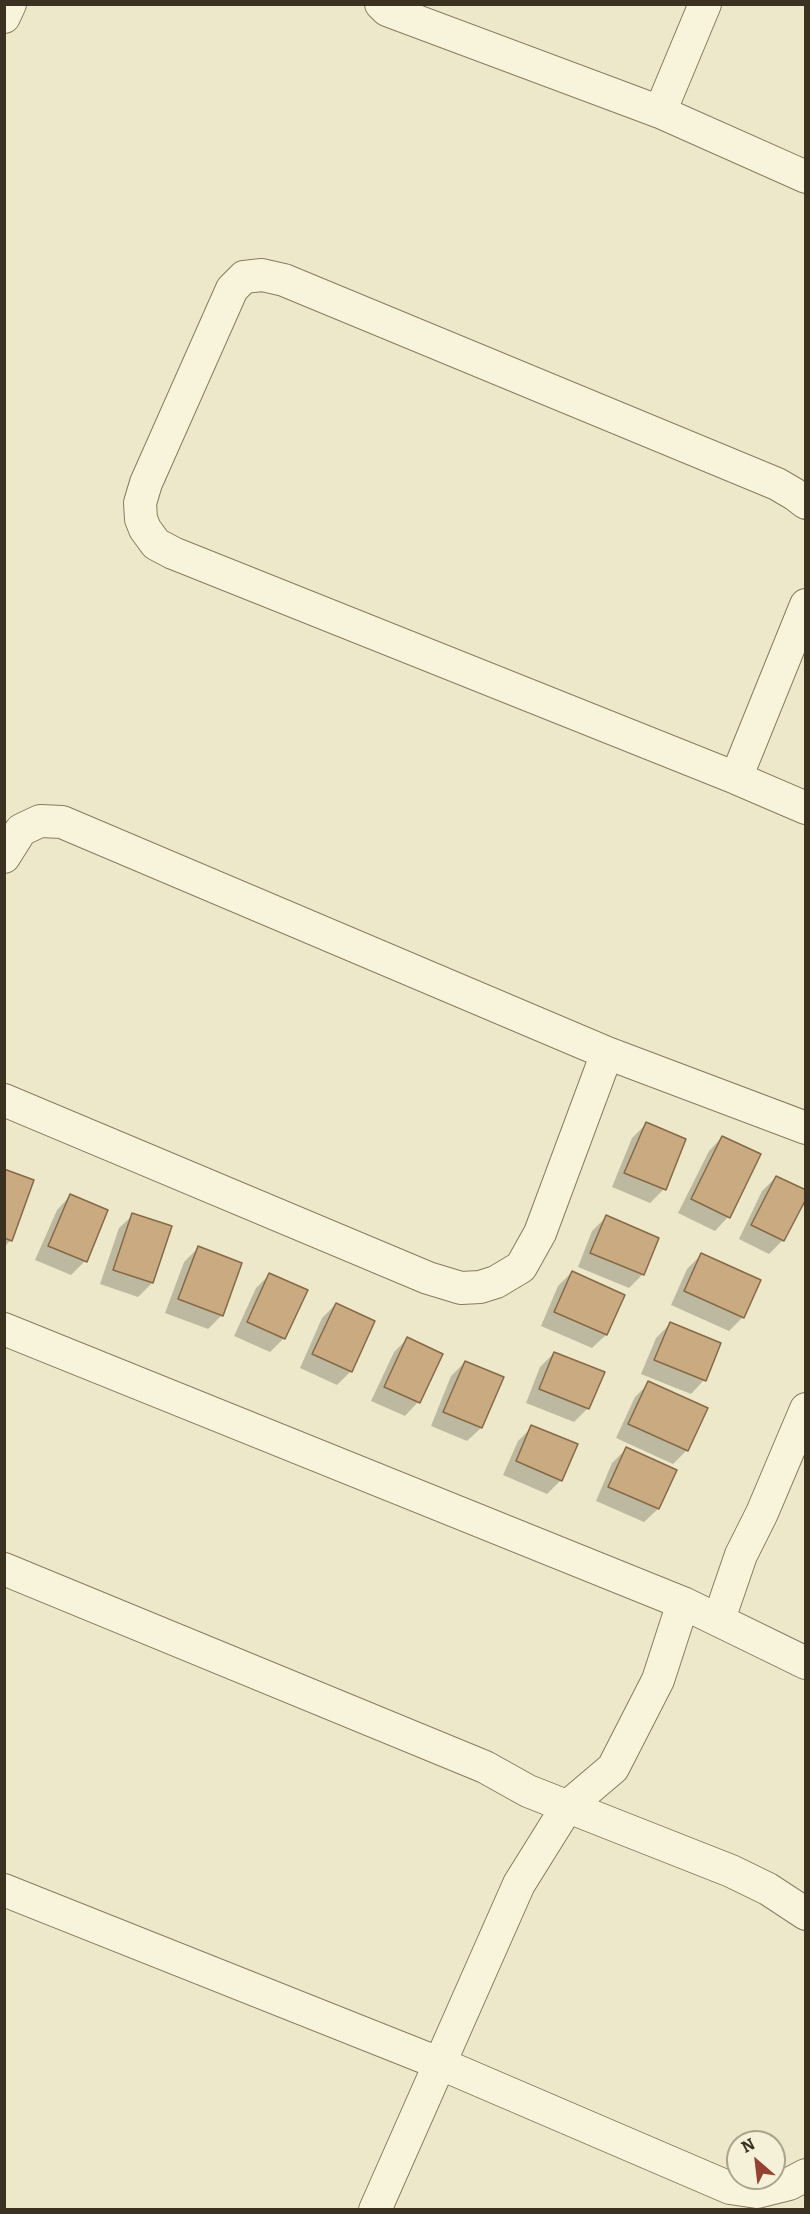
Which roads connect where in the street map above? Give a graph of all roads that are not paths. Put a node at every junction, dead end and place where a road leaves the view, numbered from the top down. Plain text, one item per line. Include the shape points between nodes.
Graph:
1 (10, 4) edge
2 (381, 4) edge
3 (705, 4) edge
4 (4, 17) edge
5 (660, 112) junction
6 (806, 177) edge
7 (806, 503) edge
8 (806, 605) edge
9 (736, 778) junction
10 (806, 808) edge
11 (4, 857) edge
12 (607, 1053) junction
13 (4, 1100) edge
14 (806, 1128) edge
15 (4, 1329) edge
16 (806, 1409) edge
17 (4, 1569) edge
18 (682, 1603) junction
19 (719, 1619) junction
20 (806, 1664) edge
21 (567, 1807) junction
22 (4, 1890) edge
23 (806, 1914) edge
24 (441, 2064) junction
25 (806, 2175) edge
26 (375, 2210) edge

1 - 4 street
2 - 5 street via 387,10
3 - 5 street
5 - 6 street
7 - 9 street via 777,484 284,280 262,275 244,277 232,289 140,502 145,529 156,544 173,553
8 - 9 street
9 - 10 street
11 - 12 street via 21,830 40,821 63,822
12 - 13 street via 540,1233 521,1267 480,1287 461,1288 428,1278
12 - 14 street
15 - 18 street
16 - 19 street via 741,1555
17 - 21 street via 485,1767
18 - 19 street
18 - 21 street via 658,1680 613,1768
19 - 20 street
21 - 23 street via 731,1871
21 - 24 street via 519,1884
22 - 24 street
24 - 25 street via 730,2188 757,2192
24 - 26 street

